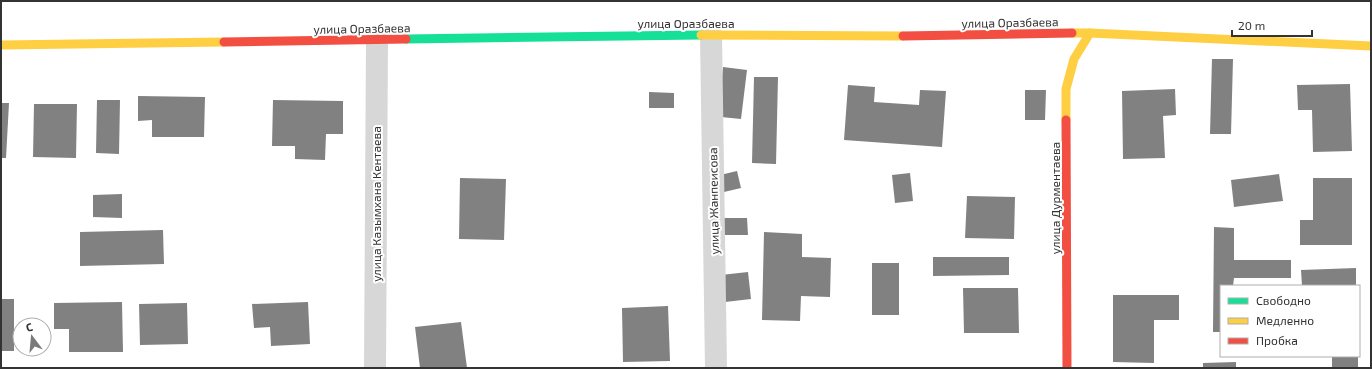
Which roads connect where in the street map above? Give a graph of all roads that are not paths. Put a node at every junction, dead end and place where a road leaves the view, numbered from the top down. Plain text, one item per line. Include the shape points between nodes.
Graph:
1 (1090, 33) junction
2 (710, 35) junction
3 (377, 40) junction
4 (1, 45) edge
5 (1371, 46) edge
6 (375, 368) edge
7 (716, 368) edge
8 (1067, 368) edge

1 - 2 street, улица Оразбаева
1 - 5 street, улица Оразбаева
1 - 8 street, улица Дурментаева via 1074,59 1066,89
2 - 3 street, улица Оразбаева
2 - 7 street, улица Жанпеисова
3 - 4 street, улица Оразбаева
3 - 6 street, улица Казымхана Кентаева

